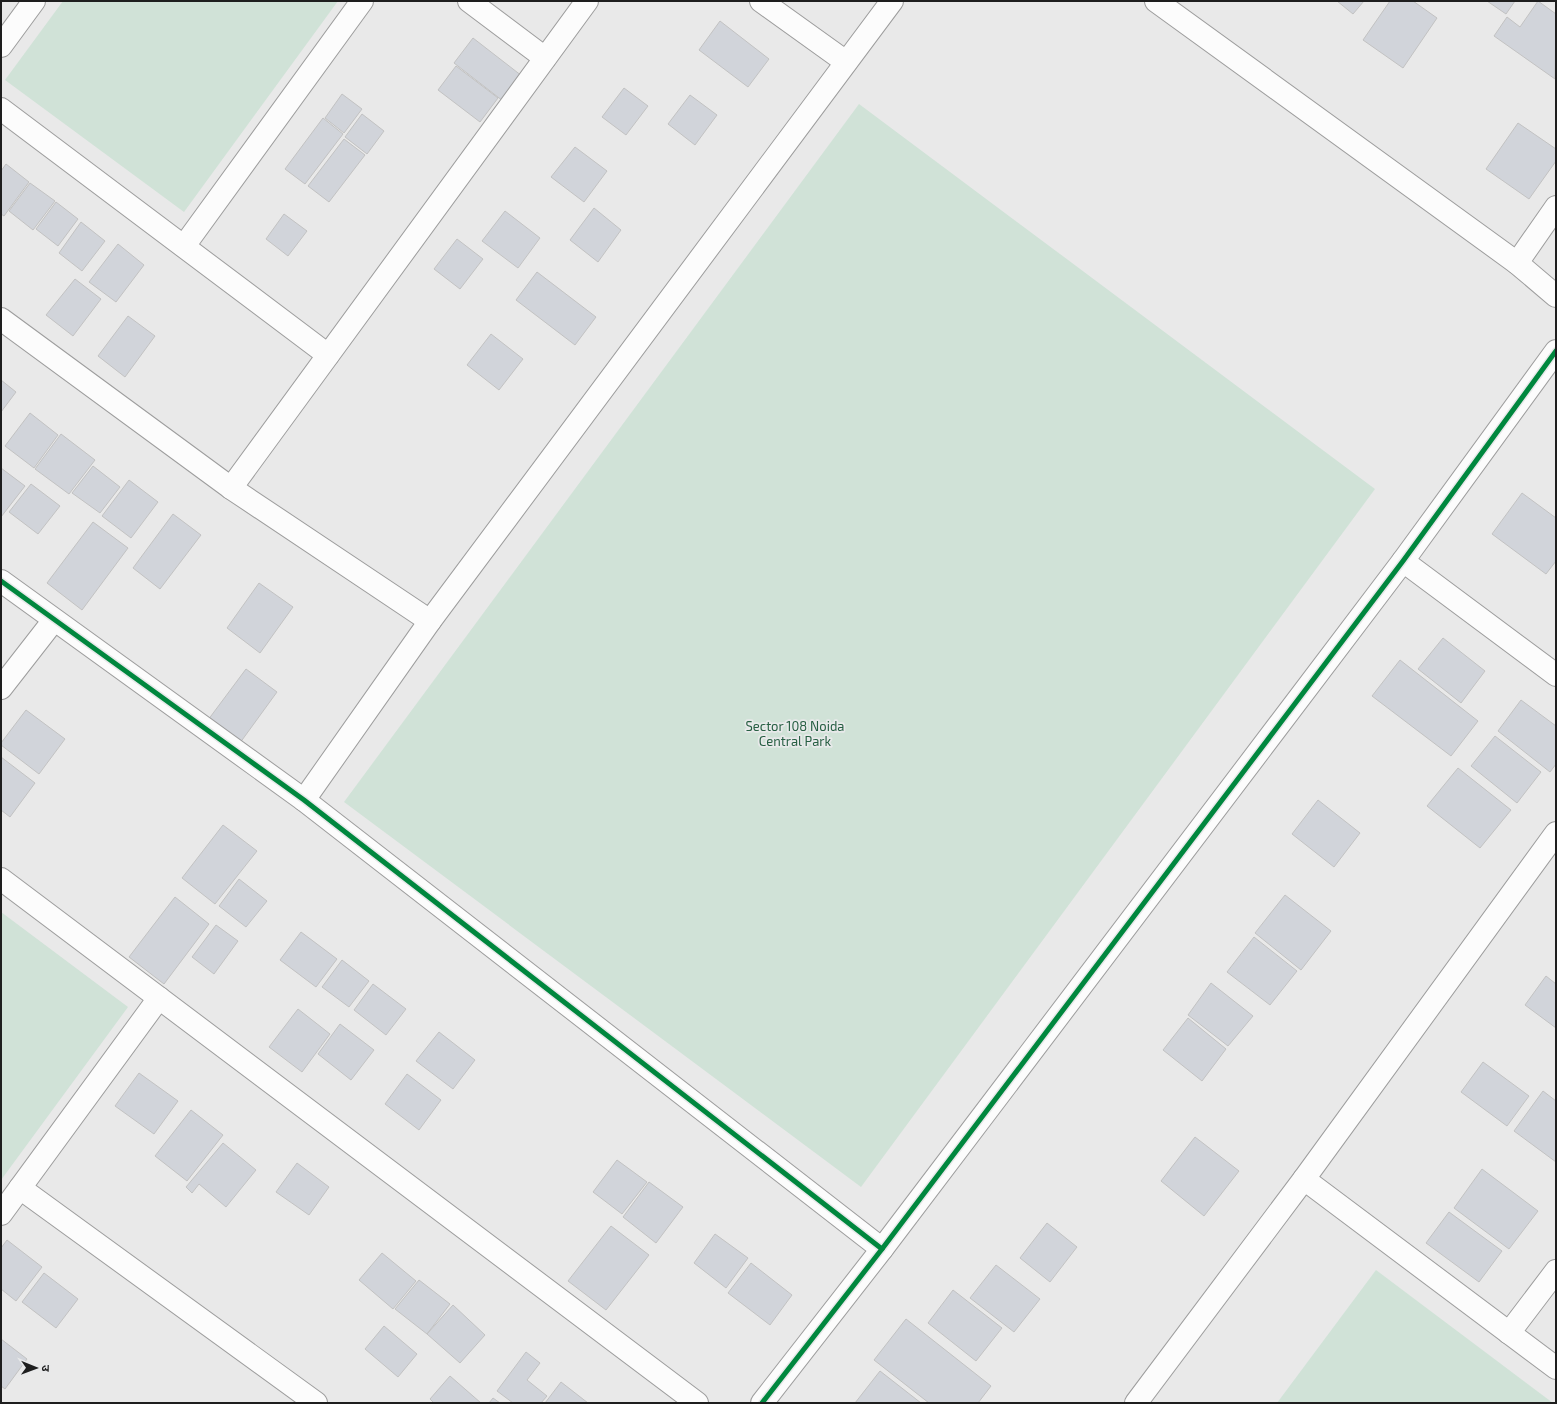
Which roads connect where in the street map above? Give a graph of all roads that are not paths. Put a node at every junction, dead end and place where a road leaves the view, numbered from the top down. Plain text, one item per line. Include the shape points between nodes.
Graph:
1 (34, 1) edge
2 (362, 1) edge
3 (468, 1) edge
4 (587, 1) edge
5 (761, 1) edge
6 (892, 1) edge
7 (1156, 1) edge
8 (1, 46) edge
9 (546, 58) junction
10 (846, 62) junction
11 (1, 109) edge
12 (1556, 207) edge
13 (184, 246) junction
14 (1517, 263) junction
15 (1556, 296) edge
16 (1, 319) edge
17 (1556, 351) edge
18 (328, 355) junction
19 (231, 488) junction
20 (1403, 561) junction
21 (1, 581) edge
22 (54, 620) junction
23 (430, 621) junction
24 (1556, 674) edge
25 (1, 688) edge
26 (304, 800) junction
27 (1556, 833) edge
28 (1, 879) edge
29 (159, 998) junction
30 (1304, 1179) junction
31 (20, 1188) junction
32 (1, 1214) edge
33 (882, 1249) junction
34 (1556, 1271) edge
35 (1509, 1333) junction
36 (1556, 1368) edge
37 (316, 1403) edge
38 (697, 1403) edge
39 (762, 1403) edge
40 (1136, 1403) edge

1 - 8 street
2 - 13 street
3 - 9 street
4 - 9 street
5 - 10 street
6 - 10 street
7 - 14 street
9 - 18 street
10 - 23 street
11 - 13 street
12 - 14 street
13 - 18 street
14 - 15 street
16 - 19 street
17 - 20 street
18 - 19 street
19 - 23 street
20 - 24 street
20 - 33 street
21 - 22 street
22 - 25 street
22 - 26 street
23 - 26 street
26 - 33 street
27 - 30 street
28 - 29 street
29 - 31 street
29 - 38 street
30 - 35 street
30 - 40 street
31 - 32 street
31 - 37 street
33 - 39 street
34 - 35 street
35 - 36 street

